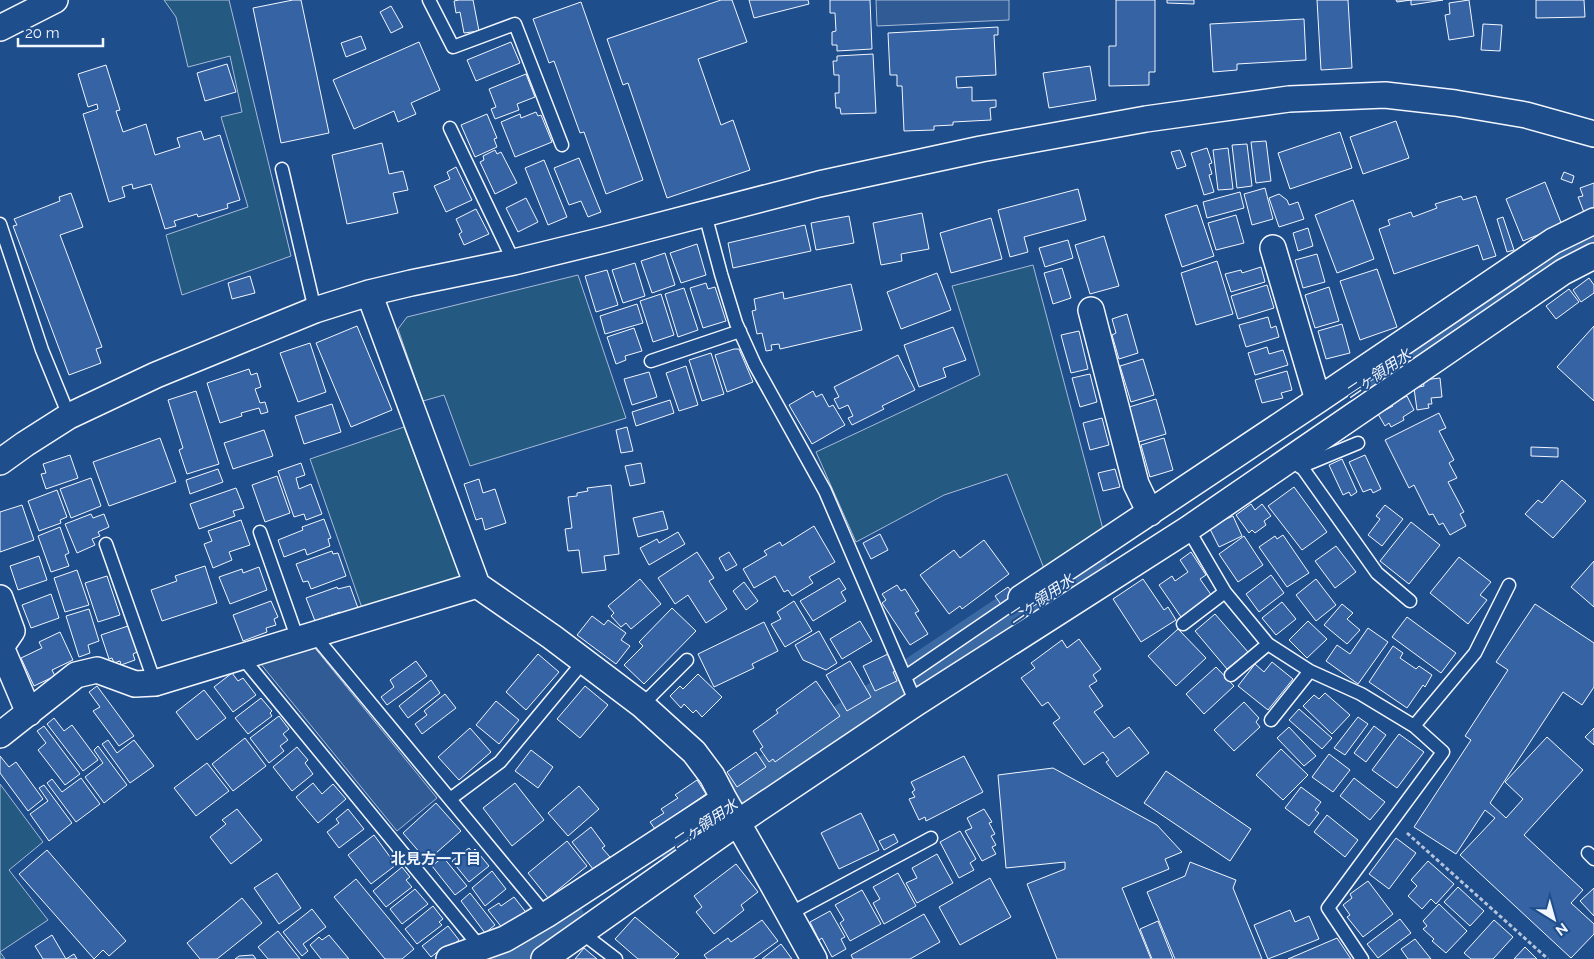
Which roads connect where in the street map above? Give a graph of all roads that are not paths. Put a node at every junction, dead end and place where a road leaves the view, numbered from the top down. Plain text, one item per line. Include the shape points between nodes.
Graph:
1 (429, 0) edge
2 (39, 3) edge
3 (0, 28) edge
4 (450, 128) dead end
5 (1594, 134) edge
6 (562, 145) dead end
7 (282, 169) dead end
8 (705, 214) junction
9 (1594, 221) edge
10 (0, 224) edge
11 (1273, 248) dead end
12 (1594, 256) edge
13 (514, 262) junction
14 (369, 294) junction
15 (315, 310) junction
16 (1091, 310) dead end
17 (740, 331) junction
18 (650, 361) dead end
19 (1318, 400) junction
20 (69, 416) junction
21 (1358, 443) dead end
22 (1297, 461) junction
23 (0, 462) edge
24 (1150, 512) junction
25 (1188, 529) junction
26 (260, 532) dead end
27 (106, 544) dead end
28 (477, 585) junction
29 (1509, 585) dead end
30 (1225, 592) junction
31 (0, 598) edge
32 (1021, 598) joint
33 (1410, 601) dead end
34 (1183, 624) dead end
35 (306, 637) junction
36 (1268, 644) junction
37 (242, 657) junction
38 (687, 660) dead end
39 (583, 662) junction
40 (1310, 671) junction
41 (1231, 675) dead end
42 (156, 683) junction
43 (910, 691) junction
44 (642, 705) junction
45 (28, 712) junction
46 (1271, 720) dead end
47 (1414, 726) junction
48 (0, 735) edge
49 (450, 800) junction
50 (730, 811) junction
51 (931, 838) dead end
52 (789, 914) junction
53 (546, 915) junction
54 (582, 933) junction
55 (483, 953) edge
56 (449, 959) edge
57 (544, 959) edge
58 (616, 959) edge
59 (814, 959) edge
60 (1362, 959) edge

1 - 6 lane via 454,48 515,24
2 - 3 street
4 - 13 lane
5 - 8 street via 1526,115 1455,103 1385,95 1289,98 981,149 818,184
7 - 15 lane
8 - 13 street
8 - 17 lane
9 - 19 street via 1553,241
10 - 20 lane via 42,350
11 - 19 street
12 - 22 street via 1563,272
13 - 14 street
14 - 15 street
14 - 28 street
15 - 20 street via 156,375
16 - 24 street via 1136,484
17 - 18 lane
17 - 43 lane via 755,365 826,491
19 - 24 street
20 - 23 street
21 - 22 lane
22 - 25 street
22 - 33 lane via 1377,572
24 - 32 street
25 - 30 lane
25 - 43 street
26 - 35 lane
27 - 42 lane
28 - 35 street
28 - 39 street
29 - 47 lane via 1474,653
30 - 34 lane
30 - 36 lane
31 - 45 street via 12,631 2,647
32 - 43 lane
35 - 37 street
35 - 49 lane
36 - 40 lane
36 - 41 lane
37 - 42 street
37 - 55 lane
38 - 44 lane
39 - 44 street
39 - 49 lane via 500,762
40 - 46 lane
40 - 47 lane via 1360,694
42 - 45 street via 135,684 97,670 76,675
43 - 50 street
44 - 50 street via 694,752 712,776
45 - 48 street
47 - 60 lane via 1443,752 1328,908
49 - 53 lane
50 - 52 street
50 - 53 street
50 - 54 street
51 - 52 lane
52 - 59 street
53 - 55 street
54 - 57 street
54 - 58 lane
55 - 56 street

